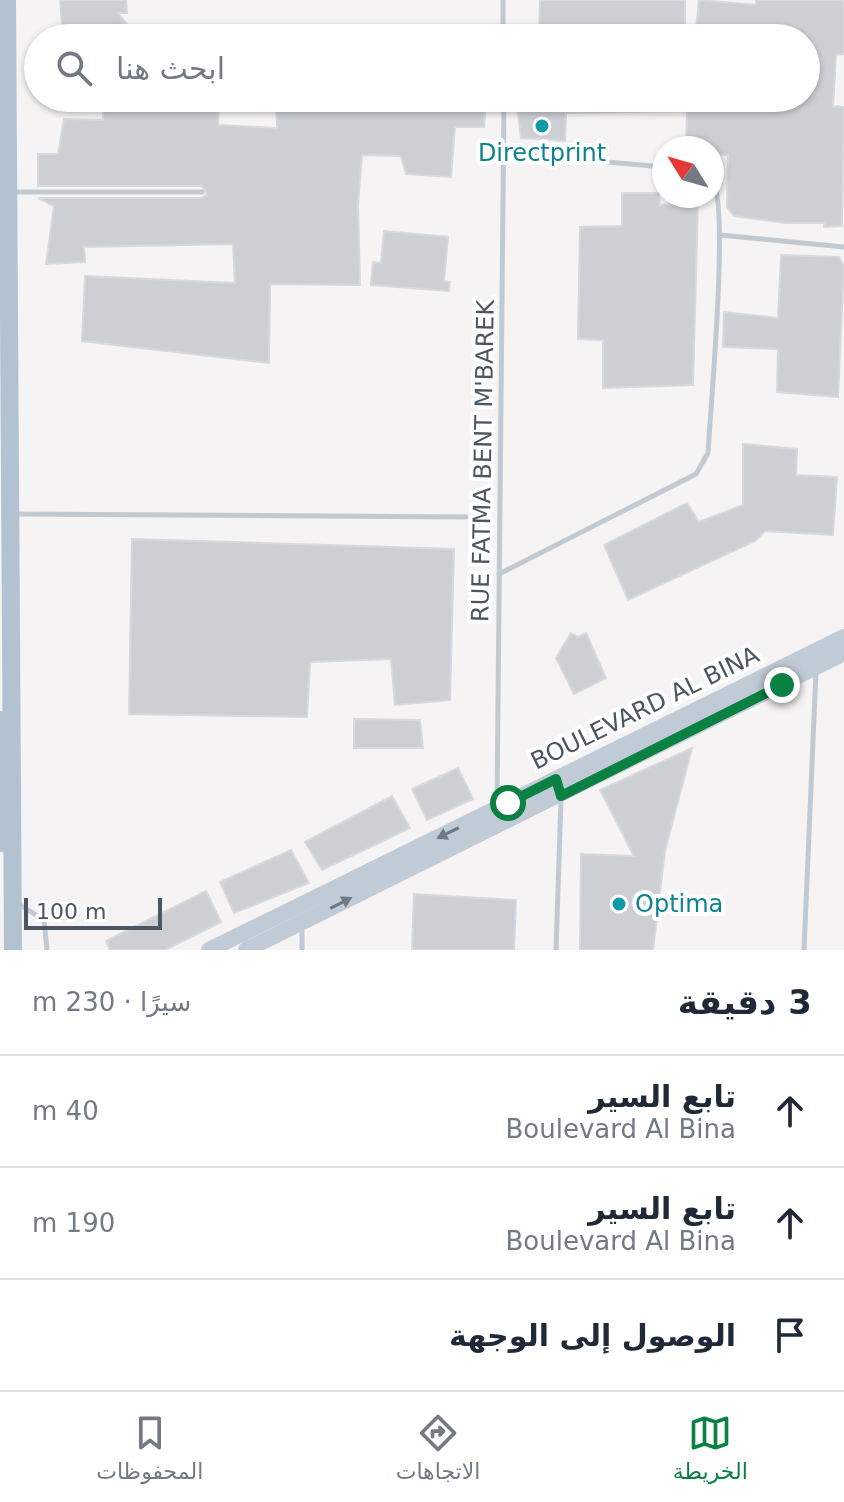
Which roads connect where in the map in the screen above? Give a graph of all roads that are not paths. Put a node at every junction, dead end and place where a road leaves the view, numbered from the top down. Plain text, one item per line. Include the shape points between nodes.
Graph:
1 (4, 0) edge
2 (503, 0) edge
3 (503, 24) edge
4 (504, 112) edge
5 (504, 153) junction
6 (652, 166) edge
7 (10, 192) junction
8 (202, 192) dead end
9 (719, 208) edge
10 (720, 235) junction
11 (844, 247) edge
12 (12, 514) junction
13 (466, 517) dead end
14 (499, 574) junction
15 (844, 637) edge
16 (0, 653) edge
17 (844, 653) edge
18 (813, 660) junction
19 (558, 788) junction
20 (498, 817) junction
21 (13, 901) junction
22 (302, 915) junction
23 (11, 948) edge
24 (47, 950) edge
25 (209, 950) edge
26 (246, 950) edge
27 (302, 950) edge
28 (556, 950) edge
29 (804, 950) edge

1 - 7 main road
1 - 23 main road
2 - 3 lane
4 - 5 lane, RUE FATMA BENT M'BAREK
5 - 6 lane
5 - 14 lane, RUE FATMA BENT M'BAREK
7 - 8 lane
7 - 12 main road
9 - 10 lane
10 - 11 lane
10 - 14 lane via 708,453 702,466 696,474
12 - 13 lane
12 - 21 main road
14 - 20 lane, RUE FATMA BENT M'BAREK
15 - 18 main road, BOULEVARD AL BINA
16 - 23 main road
17 - 18 main road, BOULEVARD AL BINA
18 - 19 main road, BOULEVARD AL BINA
18 - 29 lane
19 - 20 main road, BOULEVARD AL BINA
19 - 28 lane
20 - 22 main road, BOULEVARD AL BINA
21 - 23 main road
21 - 24 lane via 44,920
22 - 25 main road, BOULEVARD AL BINA
22 - 26 main road, BOULEVARD AL BINA
22 - 27 lane

